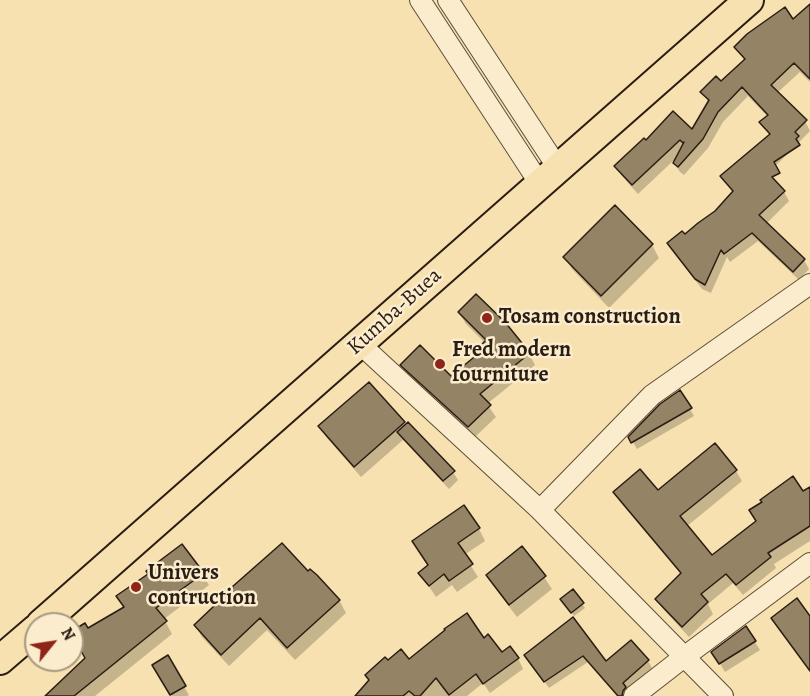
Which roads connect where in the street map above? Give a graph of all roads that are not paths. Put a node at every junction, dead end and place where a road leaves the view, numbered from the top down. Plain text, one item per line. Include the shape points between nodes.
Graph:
1 (420, 0) edge
2 (448, 0) edge
3 (749, 0) edge
4 (549, 176) junction
5 (810, 284) edge
6 (360, 344) junction
7 (540, 510) junction
8 (810, 563) edge
9 (55, 612) edge
10 (24, 639) edge
11 (684, 657) junction
12 (0, 660) edge
13 (634, 696) edge
14 (723, 696) edge

1 - 4 street
2 - 4 street
3 - 4 highway, Kumba-Buea
4 - 6 highway, Kumba-Buea
5 - 7 street via 652,395
6 - 7 street
6 - 9 highway, Kumba-Buea
7 - 11 street
8 - 11 street
10 - 12 highway
11 - 13 street
11 - 14 street

